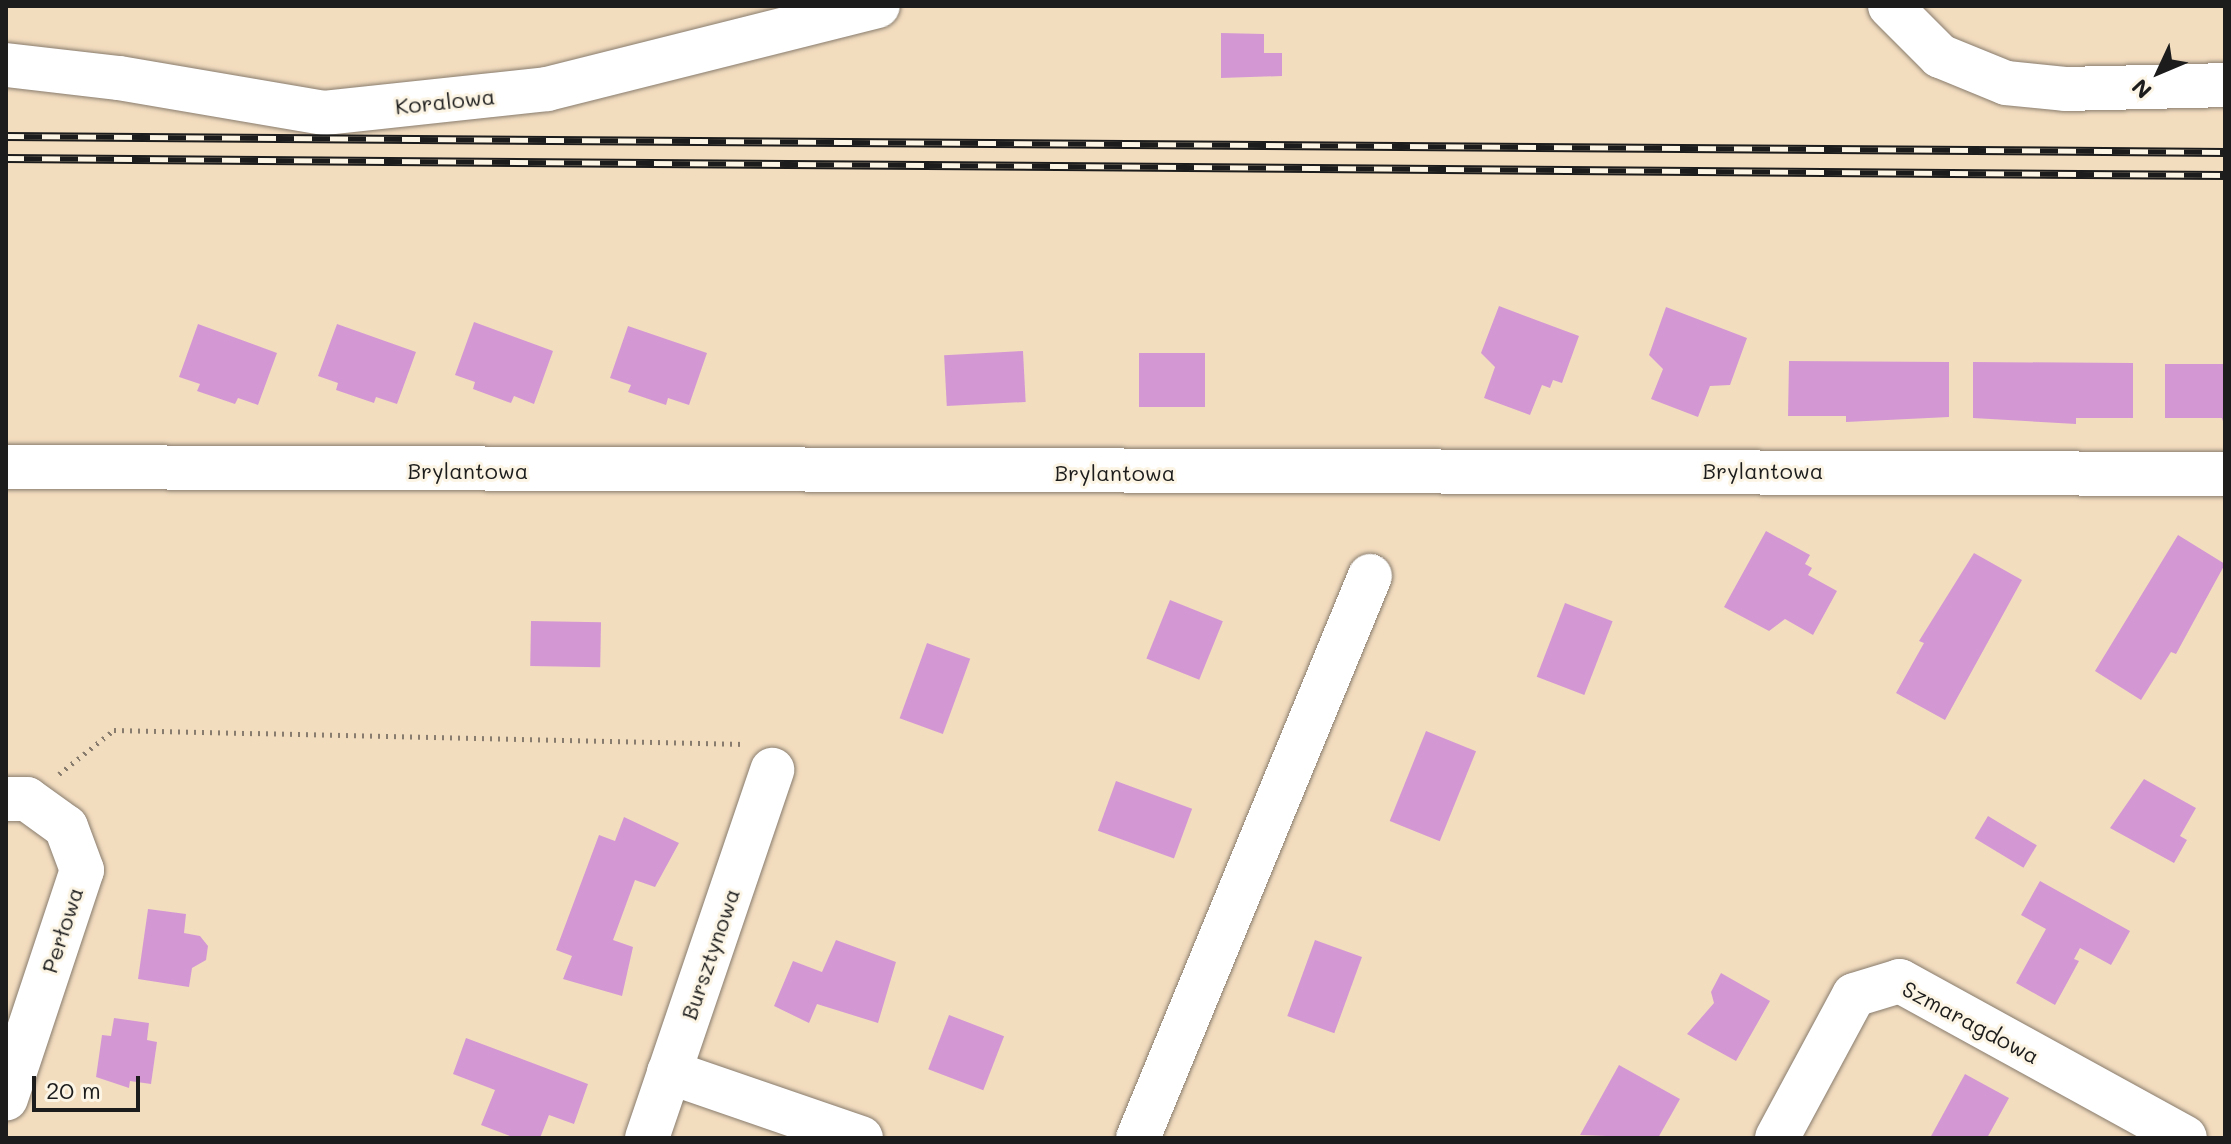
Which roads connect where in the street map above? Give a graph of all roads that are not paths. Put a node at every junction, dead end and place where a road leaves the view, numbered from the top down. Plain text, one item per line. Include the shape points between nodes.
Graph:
1 (878, 6) edge
2 (1890, 6) edge
3 (6, 65) edge
4 (2225, 85) edge
5 (6, 467) edge
6 (2225, 474) edge
7 (1370, 576) dead end
8 (772, 770) road end
9 (17, 799) edge
10 (669, 1072) junction
11 (6, 1099) edge
12 (647, 1138) edge
13 (861, 1138) edge
14 (1138, 1138) edge
15 (1777, 1138) edge
16 (2185, 1138) edge

1 - 3 street, Koralowa via 547,89 324,113 119,78
2 - 4 street via 1940,56 2006,83 2065,89
5 - 6 street, Brylantowa
7 - 14 street
8 - 10 street, Bursztynowa
9 - 11 street, Perłowa via 66,827 82,870
10 - 12 street, Bursztynowa
10 - 13 street
15 - 16 street, Szmaragdowa via 1854,995 1900,981

